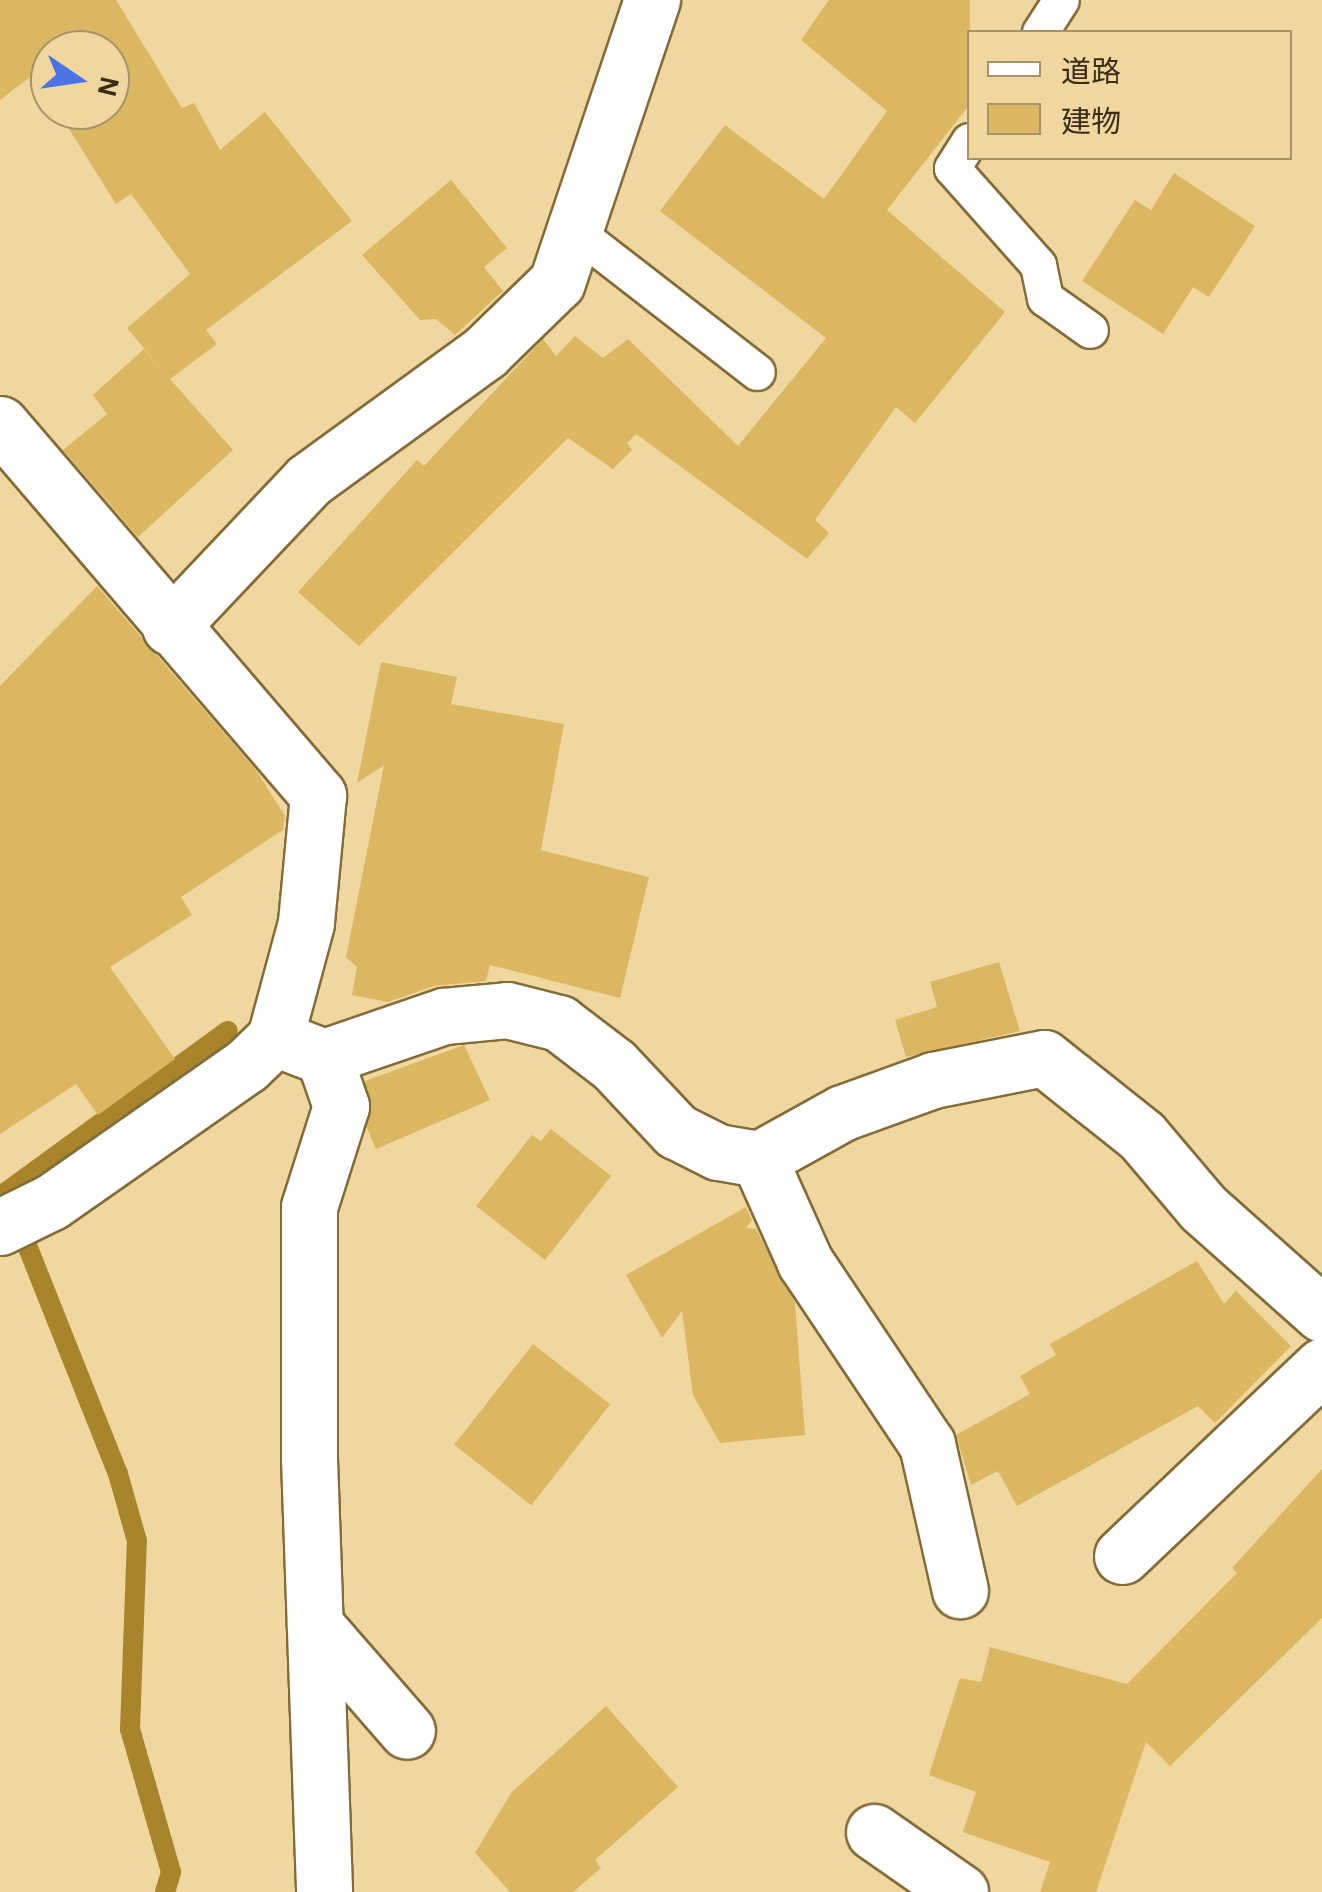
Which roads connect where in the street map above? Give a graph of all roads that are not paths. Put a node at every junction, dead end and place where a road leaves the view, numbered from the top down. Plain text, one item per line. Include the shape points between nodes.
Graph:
1 (652, 0) edge
2 (1062, 0) edge
3 (1041, 30) edge
4 (967, 146) edge
5 (575, 231) junction
6 (1090, 330) dead end
7 (757, 372) dead end
8 (0, 424) edge
9 (170, 626) junction
10 (299, 1048) junction
11 (759, 1159) junction
12 (0, 1227) edge
13 (1316, 1295) edge
14 (1322, 1366) edge
15 (1122, 1556) dead end
16 (960, 1590) dead end
17 (315, 1626) junction
18 (407, 1731) dead end
19 (874, 1832) dead end
20 (324, 1892) edge
21 (960, 1892) edge

1 - 5 street
2 - 3 lane
4 - 6 lane via 952,168 1038,265 1045,298
5 - 7 lane
5 - 9 street via 558,282 485,352 309,480
8 - 9 street
9 - 10 street via 318,794
10 - 11 street via 444,1016 507,1010 558,1023 614,1064 676,1131 718,1152
10 - 12 street via 247,1065 52,1202
10 - 17 street via 342,1106 309,1207
11 - 13 street via 842,1113 933,1080 1044,1058 1142,1136 1203,1208
11 - 16 street via 805,1262 928,1444
14 - 15 street
17 - 18 street
17 - 20 street
19 - 21 street

